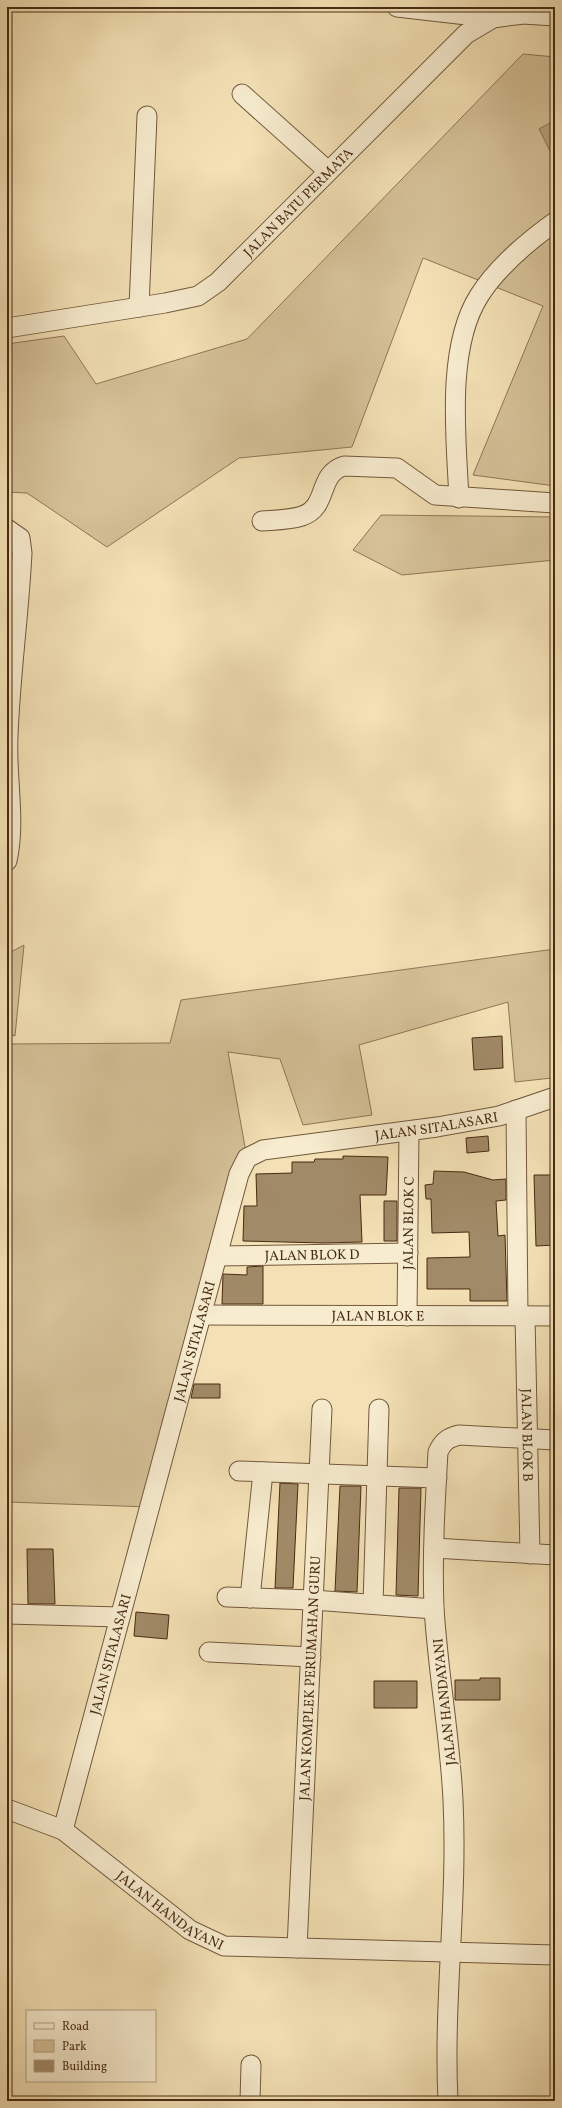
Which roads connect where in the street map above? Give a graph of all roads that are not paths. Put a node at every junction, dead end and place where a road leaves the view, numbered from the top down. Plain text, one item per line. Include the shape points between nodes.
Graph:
1 (397, 7) edge
2 (555, 16) edge
3 (493, 18) junction
4 (242, 94) dead end
5 (147, 116) dead end
6 (328, 172) junction
7 (555, 222) edge
8 (139, 307) junction
9 (7, 328) edge
10 (459, 498) junction
11 (555, 503) edge
12 (262, 521) dead end
13 (7, 529) edge
14 (7, 861) edge
15 (555, 1097) edge
16 (516, 1110) junction
17 (409, 1131) junction
18 (408, 1253) junction
19 (217, 1256) junction
20 (201, 1315) junction
21 (407, 1316) junction
22 (521, 1316) junction
23 (555, 1316) edge
24 (322, 1409) dead end
25 (379, 1409) dead end
26 (528, 1439) junction
27 (555, 1440) edge
28 (239, 1470) dead end
29 (263, 1472) junction
30 (319, 1474) junction
31 (378, 1475) junction
32 (437, 1478) junction
33 (434, 1548) junction
34 (530, 1554) junction
35 (555, 1556) edge
36 (227, 1597) dead end
37 (250, 1598) junction
38 (312, 1600) junction
39 (373, 1604) junction
40 (434, 1609) junction
41 (7, 1614) edge
42 (120, 1617) junction
43 (209, 1652) dead end
44 (311, 1657) junction
45 (7, 1809) edge
46 (63, 1830) junction
47 (297, 1948) junction
48 (450, 1952) junction
49 (555, 1955) edge
50 (251, 2065) dead end
51 (250, 2101) edge
52 (448, 2101) edge

1 - 3 street
2 - 3 street, JALAN BATU PERMATA via 523,14
3 - 6 street, JALAN BATU PERMATA via 466,34
4 - 6 street
5 - 8 street
6 - 8 street, JALAN BATU PERMATA via 218,282 198,296
7 - 10 street via 533,237 508,260 479,295 468,318 459,357 455,396
8 - 9 street, JALAN BATU PERMATA
10 - 11 street
10 - 12 street via 435,495 397,468 344,466 330,474 320,500 311,511 303,516
13 - 14 street via 20,538 22,553 8,739 11,815
15 - 16 street, JALAN SITALASARI
16 - 17 street, JALAN SITALASARI via 499,1116
16 - 22 street, JALAN BLOK B
17 - 18 street, JALAN BLOK C
17 - 19 street, JALAN SITALASARI via 263,1150 247,1158 238,1174
18 - 19 street, JALAN BLOK D
18 - 21 street, JALAN BLOK C
19 - 20 street, JALAN SITALASARI
20 - 21 street, JALAN BLOK E
20 - 42 street, JALAN SITALASARI
21 - 22 street, JALAN BLOK E
22 - 23 street, JALAN BLOK E
22 - 26 street, JALAN BLOK B
24 - 30 street, JALAN KOMPLEK PERUMAHAN GURU
25 - 31 street
26 - 27 street
26 - 32 street, JALAN HANDAYANI via 459,1434 448,1438 438,1452
26 - 34 street, JALAN BLOK B
28 - 29 street
29 - 30 street
29 - 37 street
30 - 31 street
30 - 38 street, JALAN KOMPLEK PERUMAHAN GURU
31 - 32 street
31 - 39 street
32 - 33 street, JALAN HANDAYANI
33 - 34 street
33 - 40 street, JALAN HANDAYANI
34 - 35 street
36 - 37 street
37 - 38 street
38 - 39 street
38 - 44 street, JALAN KOMPLEK PERUMAHAN GURU
39 - 40 street
40 - 48 street, JALAN HANDAYANI via 453,1799
41 - 42 street
42 - 46 street, JALAN SITALASARI
43 - 44 street
44 - 47 street, JALAN KOMPLEK PERUMAHAN GURU
45 - 46 street, JALAN HANDAYANI
46 - 47 street, JALAN HANDAYANI via 190,1930 224,1946
47 - 48 street, JALAN HANDAYANI
48 - 49 street, JALAN HANDAYANI
48 - 52 street via 446,2048
50 - 51 street

